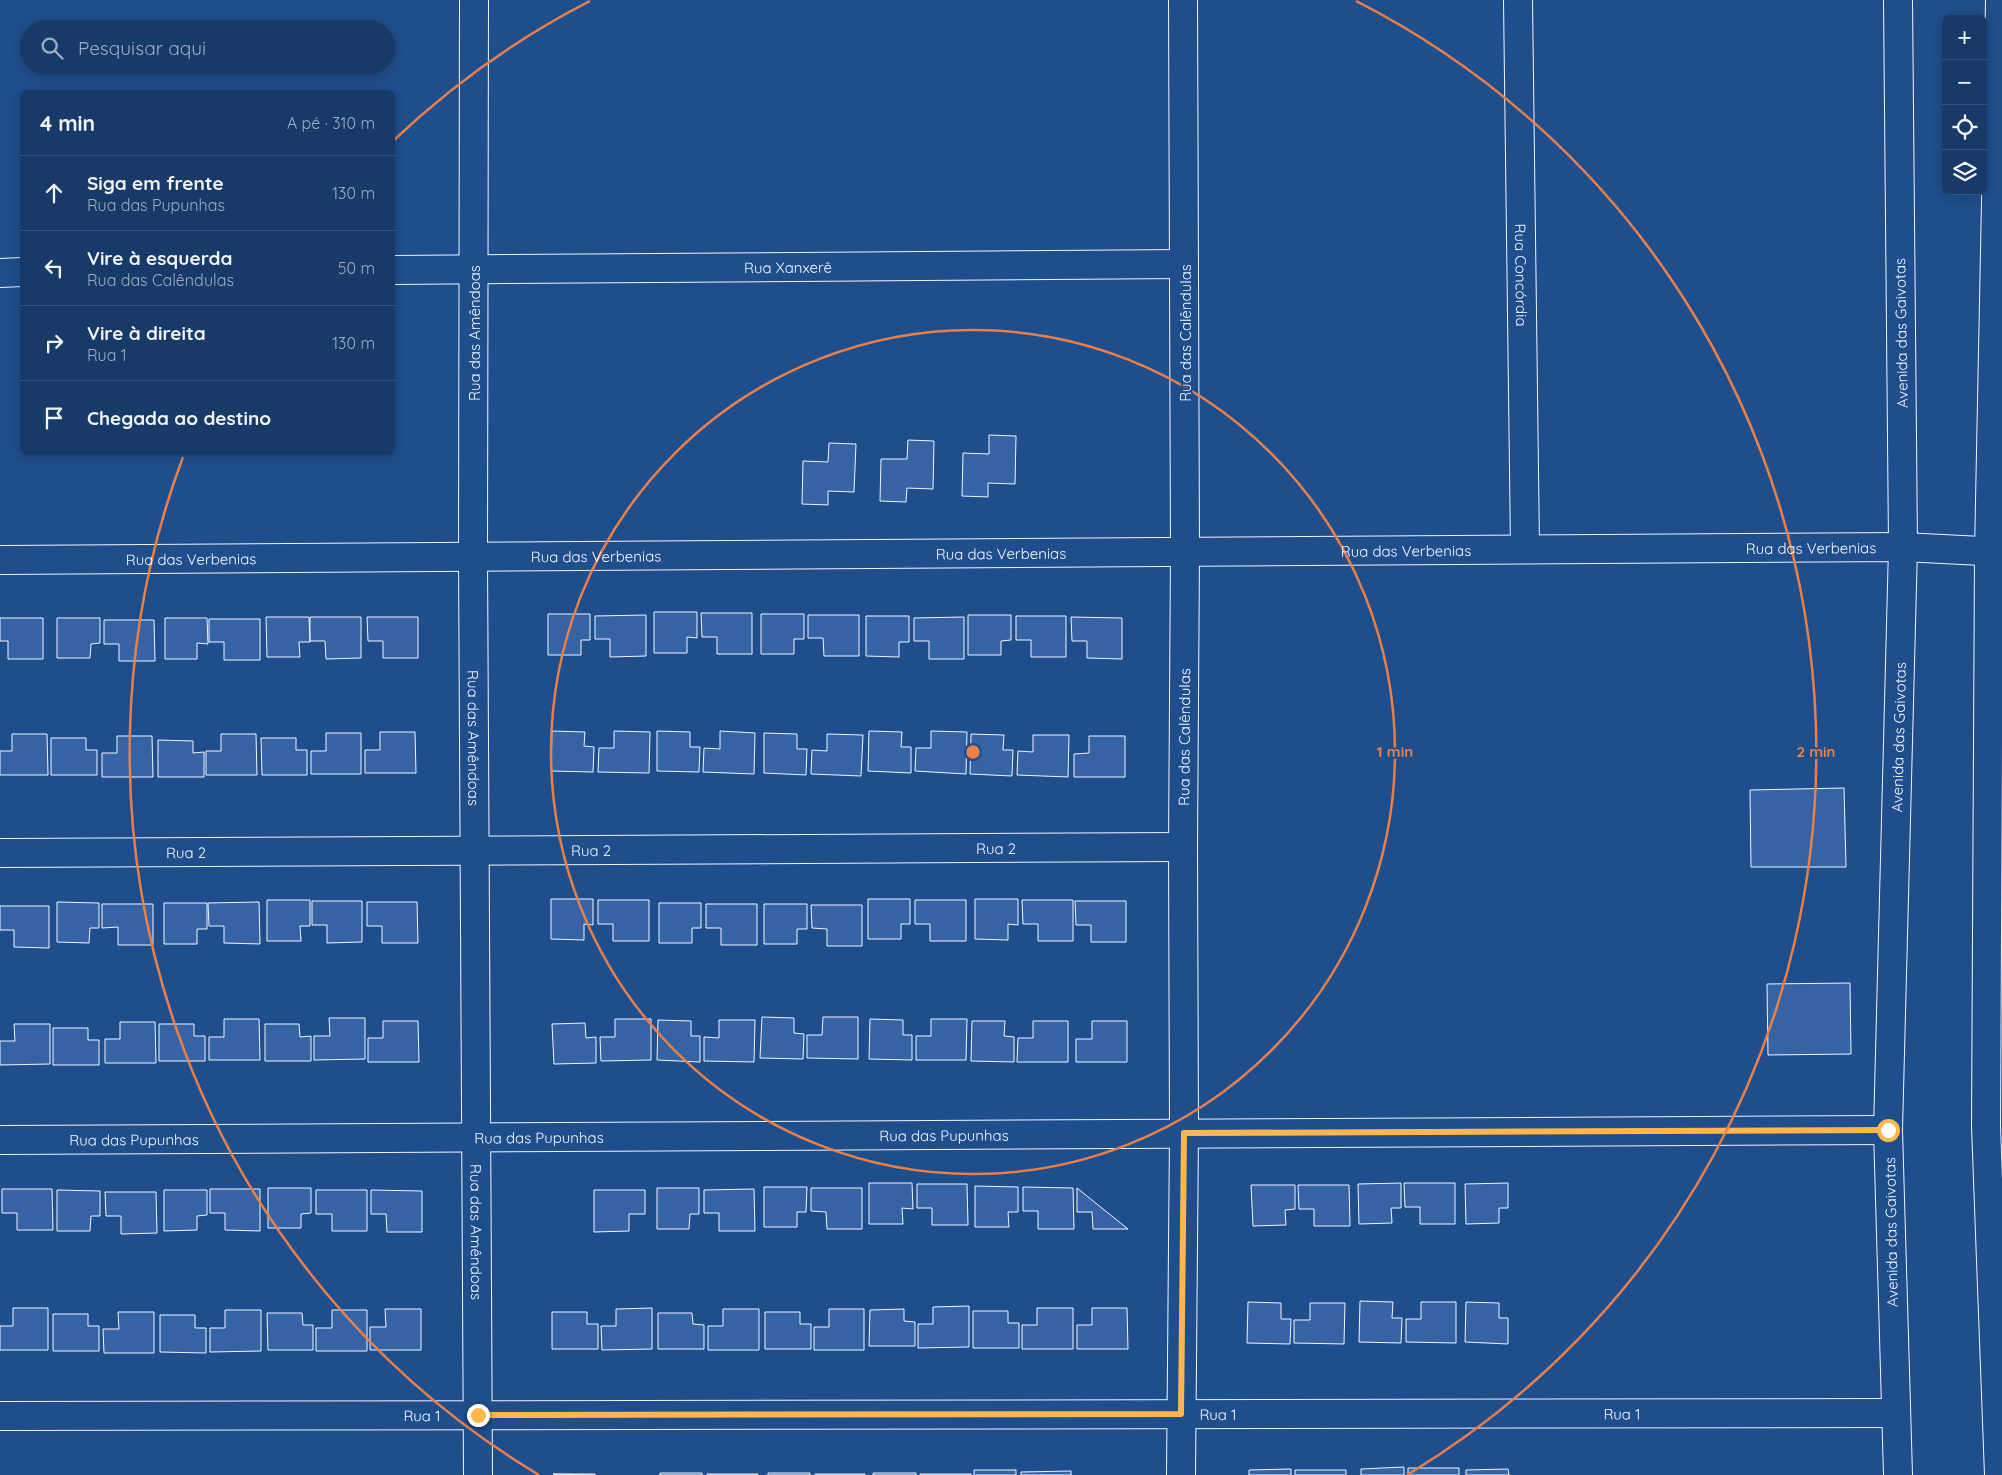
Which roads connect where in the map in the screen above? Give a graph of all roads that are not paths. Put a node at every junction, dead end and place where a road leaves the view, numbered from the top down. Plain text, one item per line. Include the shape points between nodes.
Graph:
1 (474, 0) edge
2 (1183, 0) edge
3 (1518, 0) edge
4 (1898, 0) edge
5 (2000, 0) edge
6 (1184, 264) junction
7 (474, 269) junction
8 (395, 270) edge
9 (20, 272) edge
10 (0, 273) edge
11 (1903, 546) junction
12 (1525, 549) junction
13 (1185, 552) junction
14 (1996, 552) edge
15 (473, 557) junction
16 (0, 560) edge
17 (1183, 847) junction
18 (475, 850) junction
19 (0, 852) edge
20 (1994, 1126) edge
21 (1888, 1130) junction
22 (1184, 1133) junction
23 (476, 1137) junction
24 (0, 1140) edge
25 (1895, 1413) junction
26 (1181, 1414) junction
27 (478, 1415) junction
28 (0, 1416) edge
29 (478, 1475) edge
30 (1181, 1475) edge
31 (1898, 1475) edge
32 (1999, 1475) edge

1 - 7 street, Rua das Amêndoas
2 - 6 street, Rua das Calêndulas
3 - 12 street, Rua Concórdia
4 - 11 street, Avenida das Gaivotas
5 - 14 street
6 - 7 street, Rua Xanxerê
6 - 13 street, Rua das Calêndulas
7 - 8 street, Rua Xanxerê
7 - 15 street, Rua das Amêndoas
9 - 10 street
11 - 12 street, Rua das Verbenias
11 - 14 street, Rua das Verbenias
11 - 21 street, Avenida das Gaivotas
12 - 13 street, Rua das Verbenias
13 - 15 street, Rua das Verbenias
13 - 17 street, Rua das Calêndulas
14 - 20 street
15 - 16 street, Rua das Verbenias
15 - 18 street, Rua das Amêndoas
17 - 18 street, Rua 2
17 - 22 street, Rua das Calêndulas
18 - 19 street, Rua 2
18 - 23 street, Rua das Amêndoas
20 - 32 street
21 - 22 street, Rua das Pupunhas
21 - 25 street, Avenida das Gaivotas
22 - 23 street, Rua das Pupunhas
22 - 26 street, Rua das Calêndulas
23 - 24 street, Rua das Pupunhas
23 - 27 street, Rua das Amêndoas
25 - 26 street, Rua 1
25 - 31 street, Avenida das Gaivotas
26 - 27 street, Rua 1
26 - 30 street, Rua das Calêndulas
27 - 28 street, Rua 1
27 - 29 street, Rua das Amêndoas

